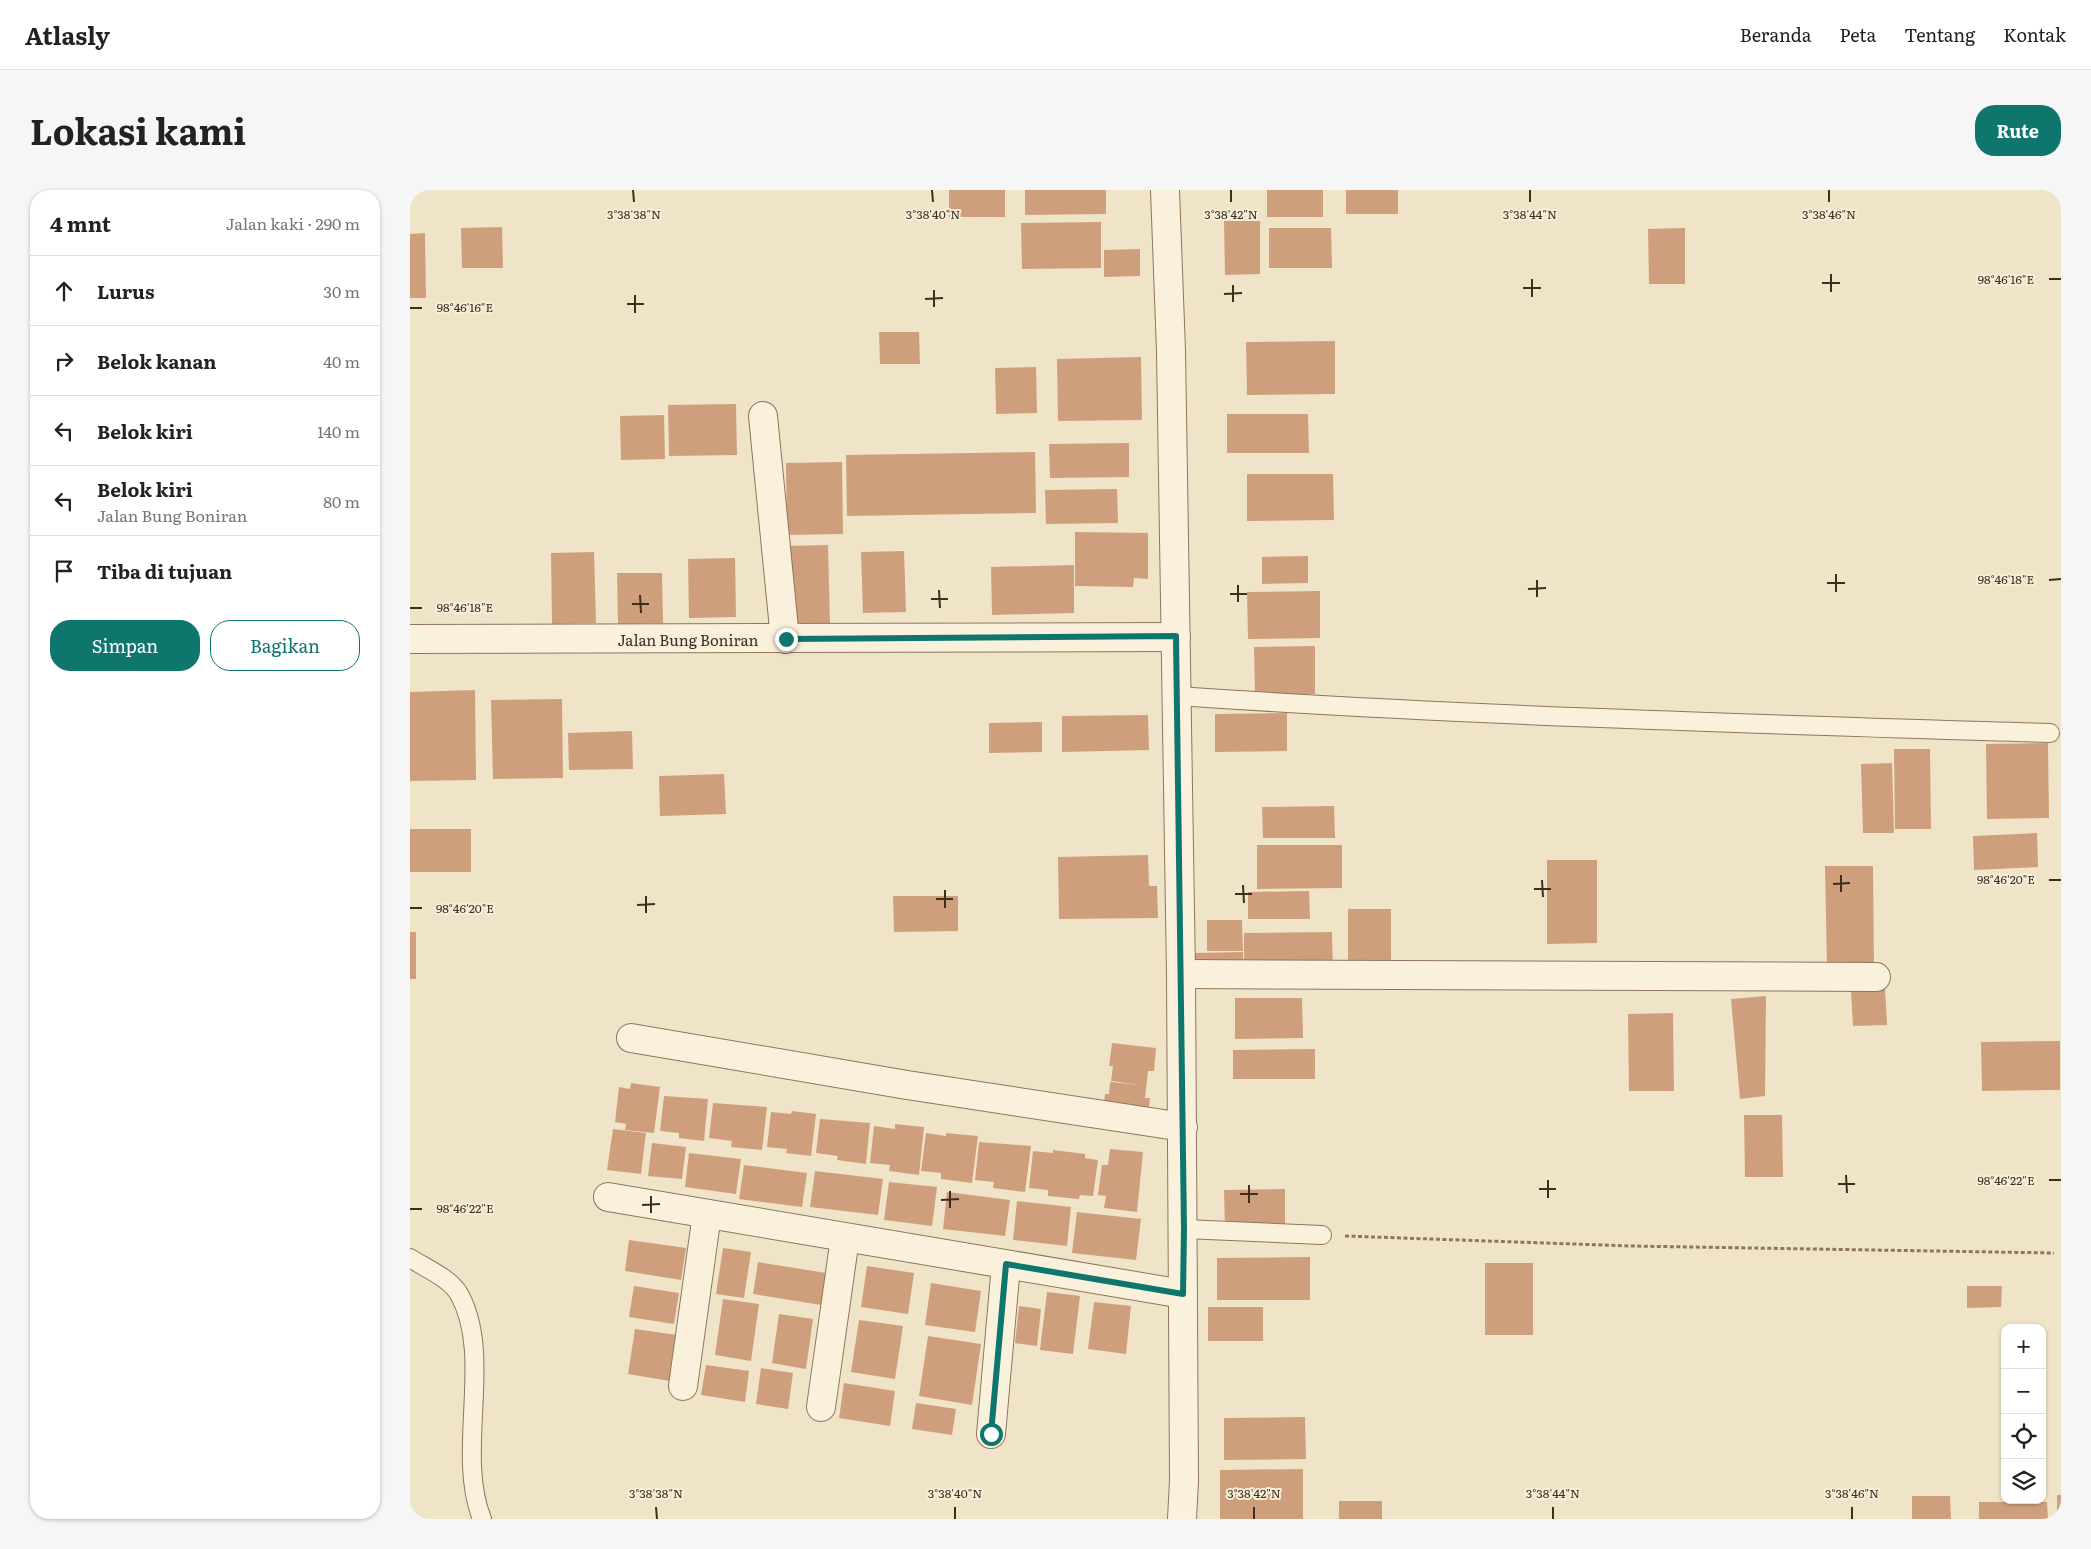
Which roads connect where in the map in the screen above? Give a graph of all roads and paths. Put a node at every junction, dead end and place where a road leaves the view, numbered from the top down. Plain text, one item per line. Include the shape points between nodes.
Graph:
1 (1165, 190) edge
2 (763, 416) dead end
3 (1176, 636) junction
4 (410, 639) edge
5 (786, 639) junction
6 (1177, 696) junction
7 (2050, 733) dead end
8 (1181, 974) junction
9 (1876, 977) dead end
10 (631, 1038) dead end
11 (1183, 1127) junction
12 (608, 1197) dead end
13 (707, 1214) junction
14 (1184, 1229) junction
15 (1322, 1235) joint
16 (845, 1238) junction
17 (2054, 1253) dead end
18 (410, 1258) edge
19 (1006, 1264) junction
20 (1183, 1294) junction
21 (683, 1386) dead end
22 (822, 1407) dead end
23 (991, 1434) dead end
24 (482, 1519) edge
25 (1182, 1519) edge

1 - 3 street
2 - 5 street
3 - 5 street, Jalan Bung Boniran
3 - 6 street
4 - 5 street, Jalan Bung Boniran
6 - 7 lane via 1578,718
6 - 8 street
8 - 9 street
8 - 11 street
10 - 11 street
11 - 14 street
12 - 13 street
13 - 16 street
13 - 21 street
14 - 15 lane
14 - 20 street
15 - 17 path via 1640,1246
16 - 19 street
16 - 22 street
18 - 24 lane via 458,1292 468,1317 473,1352 471,1472 475,1501
19 - 20 street
19 - 23 street
20 - 25 street

